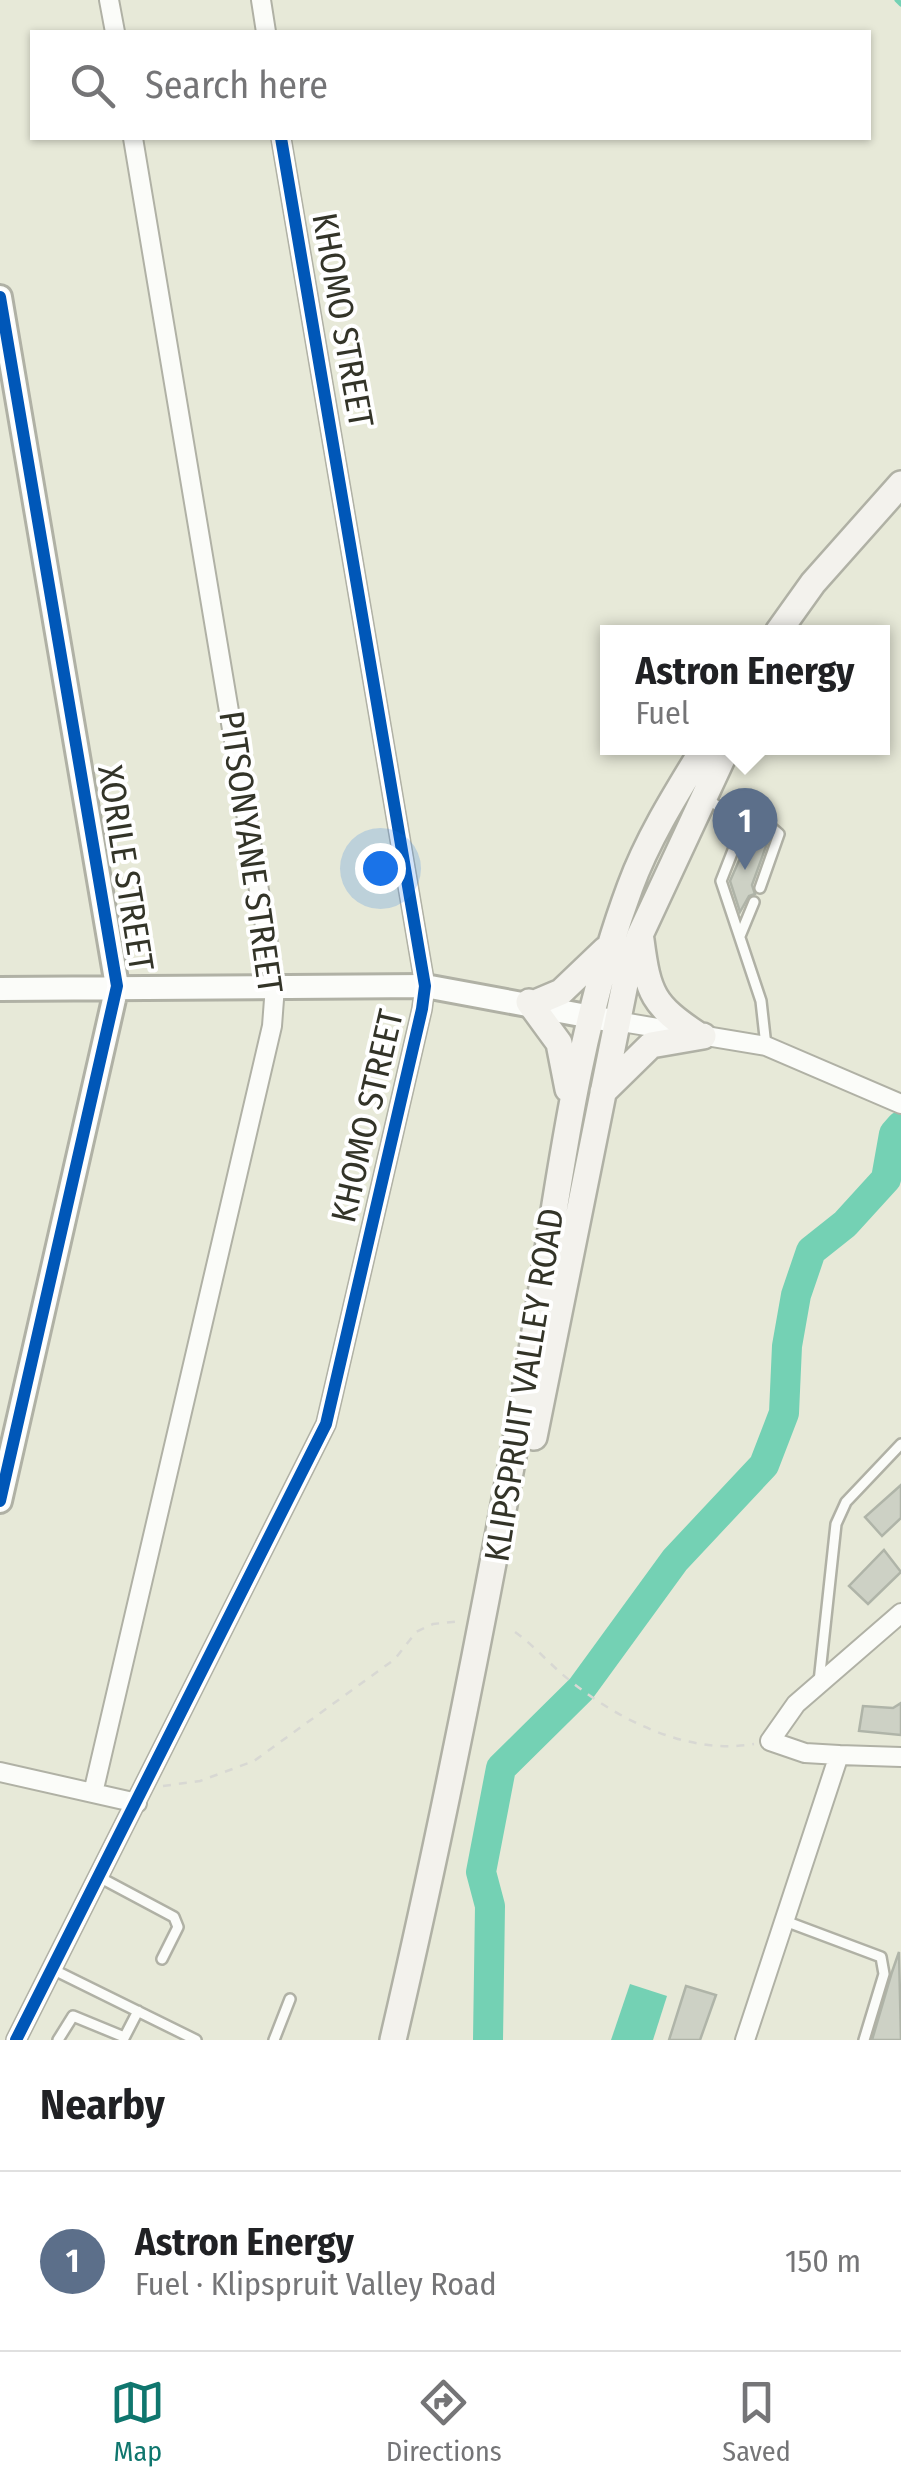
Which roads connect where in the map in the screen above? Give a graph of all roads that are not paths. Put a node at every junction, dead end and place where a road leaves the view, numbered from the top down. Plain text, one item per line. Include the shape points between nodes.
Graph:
1 (110, 0) edge
2 (261, 0) edge
3 (115, 30) edge
4 (266, 30) edge
5 (133, 140) edge
6 (281, 140) edge
7 (0, 297) edge
8 (901, 484) edge
9 (901, 506) edge
10 (783, 625) edge
11 (804, 625) edge
12 (700, 755) edge
13 (724, 755) edge
14 (704, 797) junction
15 (744, 822) junction
16 (760, 888) dead end
17 (754, 902) dead end
18 (640, 935) junction
19 (740, 938) junction
20 (610, 944) junction
21 (117, 986) junction
22 (274, 986) junction
23 (425, 986) junction
24 (0, 989) edge
25 (532, 1002) junction
26 (604, 1019) junction
27 (701, 1035) junction
28 (766, 1046) junction
29 (603, 1092) junction
30 (893, 1100) edge
31 (571, 1109) junction
32 (901, 1444) edge
33 (0, 1501) edge
34 (901, 1612) edge
35 (819, 1684) junction
36 (839, 1755) junction
37 (900, 1757) edge
38 (0, 1772) edge
39 (93, 1793) junction
40 (142, 1796) junction
41 (100, 1877) junction
42 (785, 1921) junction
43 (162, 1960) dead end
44 (52, 1969) junction
45 (290, 1999) dead end
46 (138, 2011) junction
47 (123, 2038) edge
48 (16, 2040) edge
49 (58, 2040) edge
50 (196, 2040) edge
51 (274, 2040) edge
52 (393, 2040) edge
53 (410, 2040) edge
54 (746, 2040) edge
55 (864, 2040) edge

1 - 3 street
2 - 4 street
5 - 22 street, PITSONYANE STREET
6 - 23 street, KHOMO STREET
7 - 21 street, XORILE STREET
8 - 10 main road
9 - 11 main road
12 - 20 main road, KLIPSPRUIT VALLEY ROAD via 656,830
13 - 14 main road, KLIPSPRUIT VALLEY ROAD
14 - 15 lane
14 - 18 main road, KLIPSPRUIT VALLEY ROAD
15 - 16 lane via 756,814 780,834
15 - 19 lane via 721,881
17 - 19 lane
18 - 26 main road, KLIPSPRUIT VALLEY ROAD
18 - 27 main road via 651,996
19 - 28 lane via 761,1002
20 - 25 main road via 570,986
20 - 26 main road, KLIPSPRUIT VALLEY ROAD
21 - 22 street
21 - 24 street
21 - 33 street, XORILE STREET
22 - 23 street
22 - 39 street, PITSONYANE STREET via 272,1026
23 - 25 street
23 - 40 street, KHOMO STREET via 326,1424
25 - 26 street
25 - 31 main road via 560,1043
26 - 27 street
26 - 29 main road, KLIPSPRUIT VALLEY ROAD
26 - 31 main road, KLIPSPRUIT VALLEY ROAD
27 - 28 street
27 - 29 main road via 651,1045
28 - 30 street
29 - 53 main road, KLIPSPRUIT VALLEY ROAD via 497,1650
31 - 52 main road, KLIPSPRUIT VALLEY ROAD via 486,1620
32 - 35 lane via 846,1502 836,1524
34 - 35 street
35 - 36 street via 770,1741
36 - 37 street
36 - 42 street
38 - 39 street
39 - 40 street
40 - 41 street, KHOMO STREET
41 - 43 lane via 178,1921
41 - 44 street, KHOMO STREET
42 - 54 street
42 - 55 lane via 882,1957 884,1974
44 - 46 lane
44 - 48 street, KHOMO STREET
45 - 51 lane
46 - 47 lane
46 - 50 lane
47 - 49 lane via 74,2016

